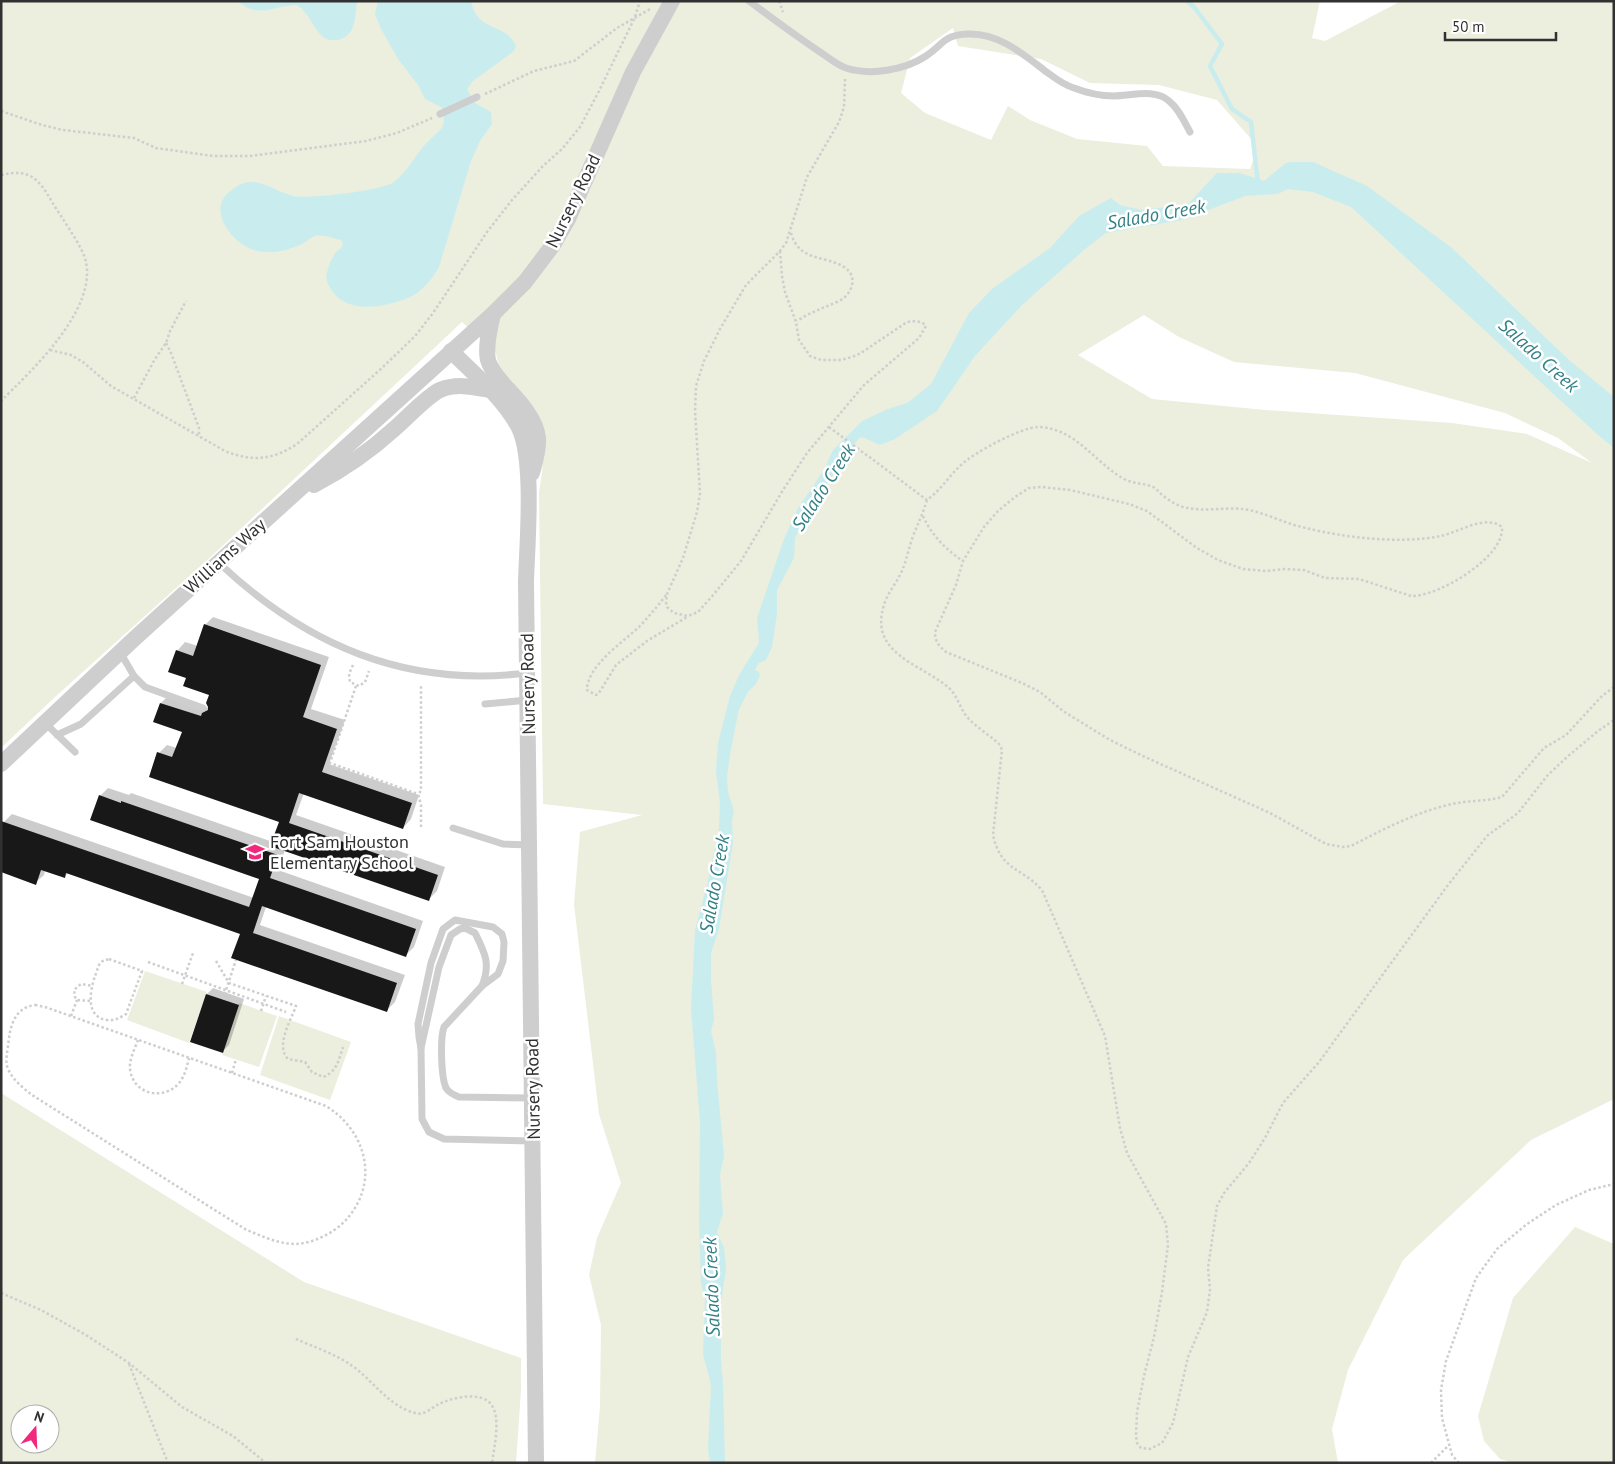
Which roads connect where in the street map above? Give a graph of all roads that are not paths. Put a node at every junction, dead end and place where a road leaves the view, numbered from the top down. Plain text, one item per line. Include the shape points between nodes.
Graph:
1 (672, 1) edge
2 (749, 1) edge
3 (477, 97) road end
4 (440, 114) road end
5 (1190, 132) dead end
6 (493, 314) junction
7 (451, 351) junction
8 (490, 390) junction
9 (528, 488) junction
10 (292, 496) junction
11 (218, 562) junction
12 (120, 652) junction
13 (528, 673) junction
14 (134, 676) junction
15 (528, 700) junction
16 (485, 704) dead end
17 (203, 708) dead end
18 (45, 723) junction
19 (57, 735) junction
20 (75, 752) dead end
21 (1, 764) edge
22 (452, 828) dead end
23 (530, 845) junction
24 (482, 986) junction
25 (422, 1048) junction
26 (532, 1098) junction
27 (533, 1141) junction
28 (536, 1463) edge

1 - 6 street, Nursery Road via 632,72 553,245 525,282
2 - 5 lane via 844,68 886,70 926,56 954,35 980,34 1019,50 1071,88 1095,95 1153,94 1168,99
3 - 4 lane
6 - 7 street, Nursery Road
6 - 9 street via 488,343 490,365 527,413 538,438 536,461
7 - 8 street, Nursery Road
7 - 10 street, Williams Way
8 - 9 street, Nursery Road via 507,408 518,427 526,454
8 - 10 street via 462,385 434,393 360,456
9 - 13 street, Nursery Road
10 - 11 street, Williams Way
11 - 12 street, Williams Way
11 - 13 lane via 289,619 346,650 427,672 504,676
12 - 14 lane
12 - 18 street, Williams Way
13 - 15 street, Nursery Road
14 - 17 lane via 145,687
14 - 19 lane via 81,724
15 - 16 lane
15 - 23 street, Nursery Road
18 - 19 lane
18 - 21 street, Williams Way
19 - 20 lane
22 - 23 lane via 503,844
23 - 26 street, Nursery Road
24 - 25 lane via 487,968 486,956 476,933 460,929 448,940 438,967
24 - 25 lane via 501,968 502,934 493,927 455,920 443,928 430,963 418,1024
24 - 26 lane via 444,1027 446,1087 459,1097
25 - 27 lane via 421,1111 429,1132 444,1139
26 - 27 street, Nursery Road
27 - 28 street, Nursery Road

